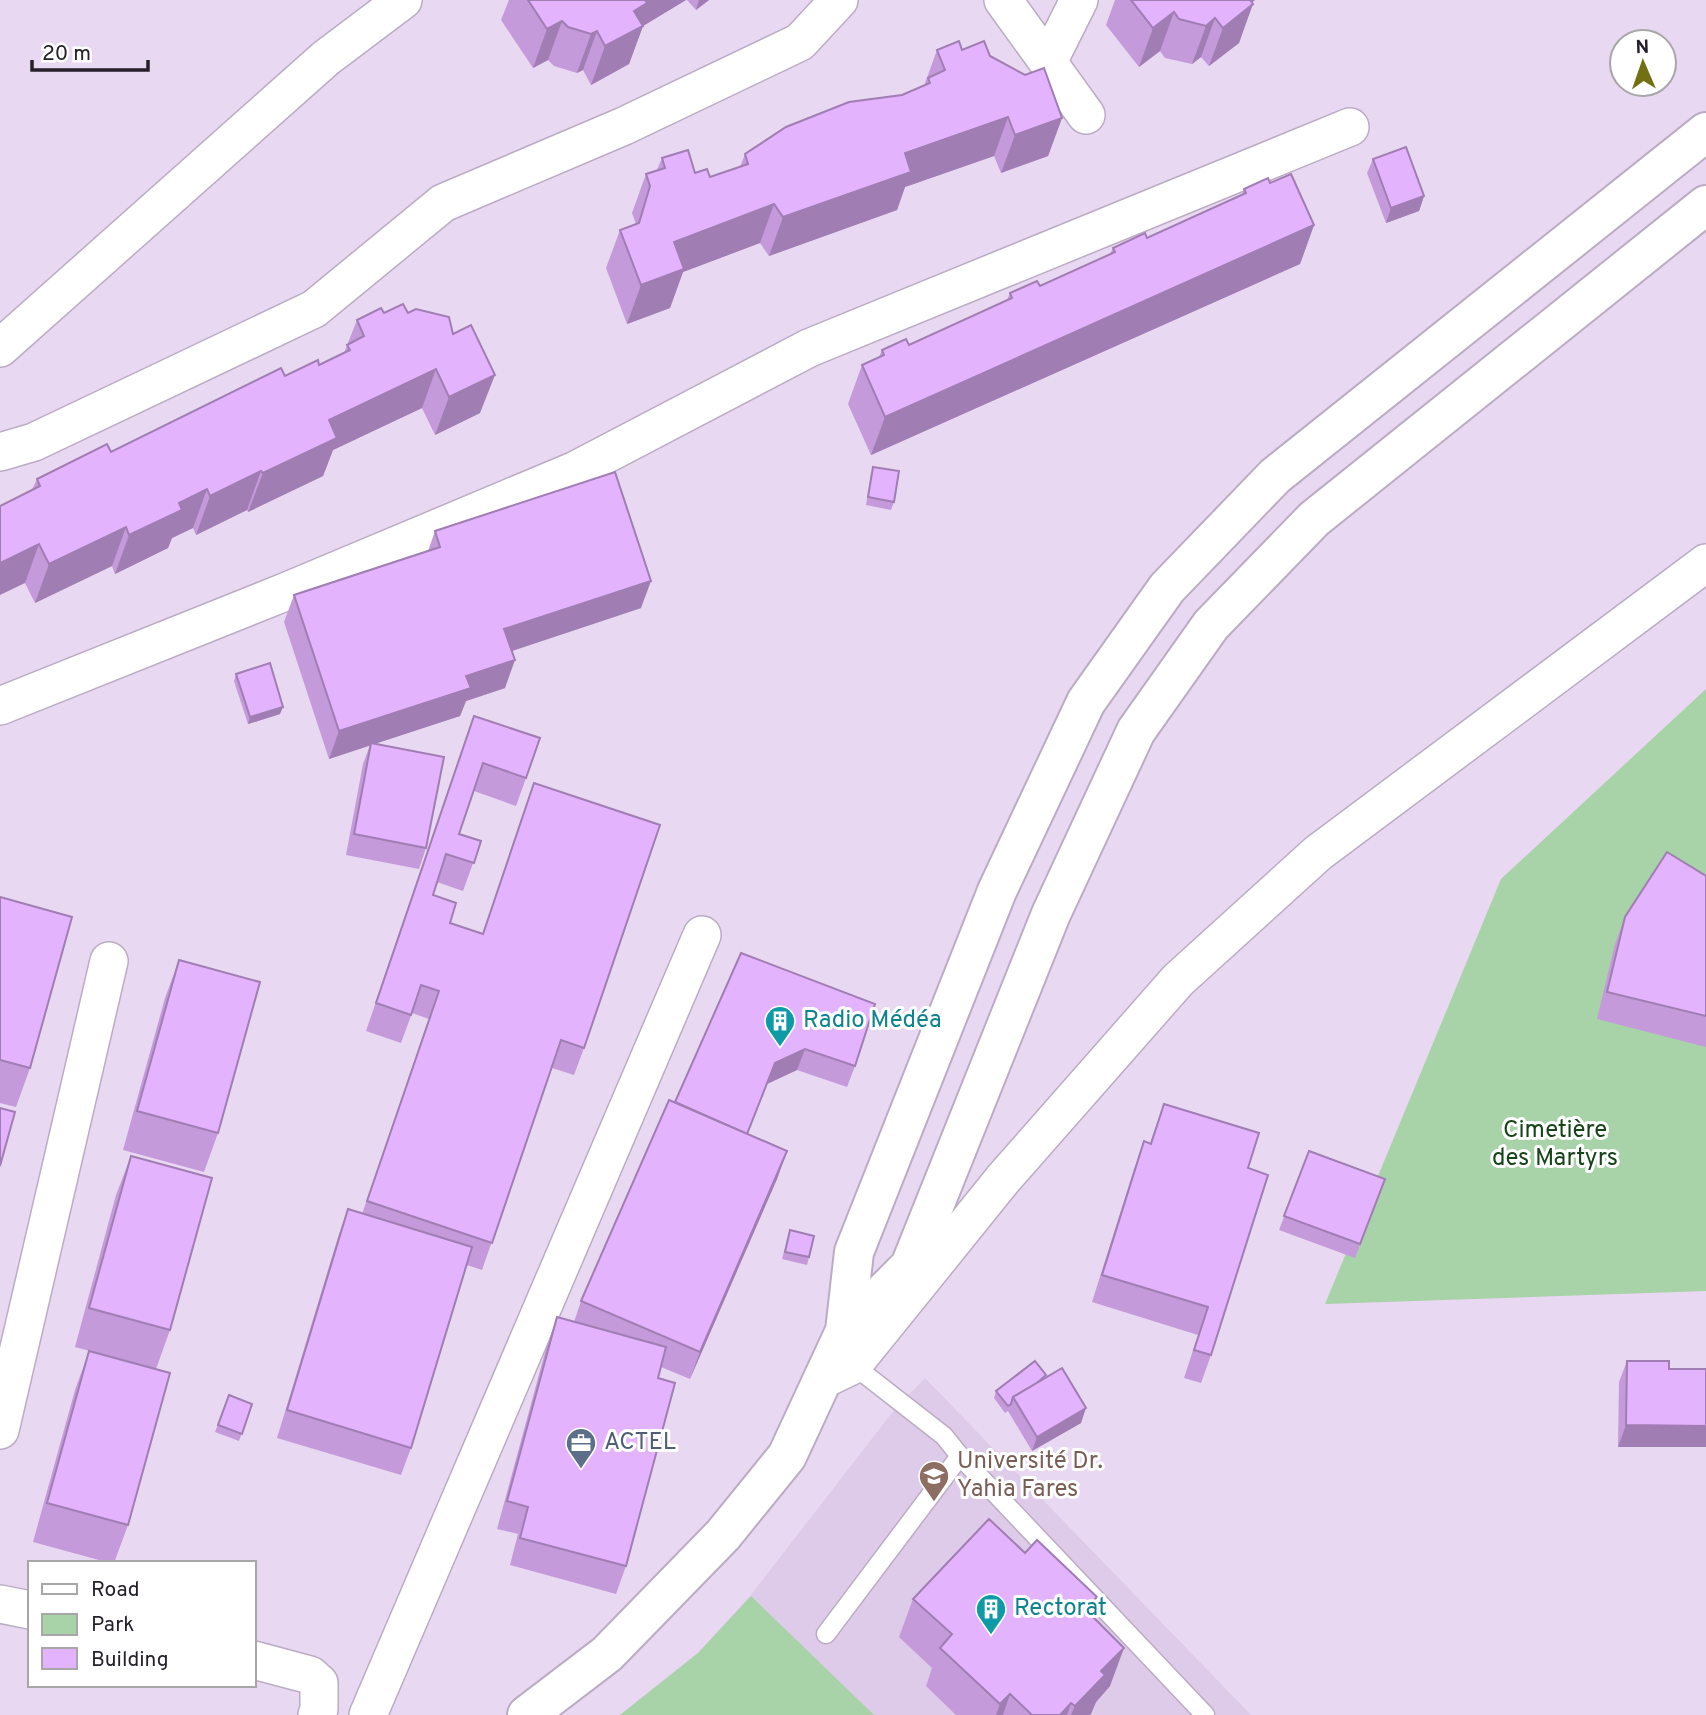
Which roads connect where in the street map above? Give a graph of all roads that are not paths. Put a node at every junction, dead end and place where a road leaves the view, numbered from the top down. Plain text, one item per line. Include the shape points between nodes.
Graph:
1 (403, 0) edge
2 (839, 0) edge
3 (1003, 0) edge
4 (1079, 0) edge
5 (1048, 62) junction
6 (1086, 116) dead end
7 (1350, 127) dead end
8 (1706, 132) edge
9 (1706, 205) edge
10 (0, 348) edge
11 (0, 452) edge
12 (1706, 563) edge
13 (0, 706) edge
14 (702, 935) dead end
15 (109, 961) dead end
16 (840, 1359) junction
17 (0, 1430) edge
18 (960, 1456) junction
19 (0, 1604) edge
20 (28, 1610) edge
21 (826, 1634) dead end
22 (256, 1661) edge
23 (317, 1715) edge
24 (368, 1715) edge
25 (527, 1715) edge
26 (1205, 1715) edge

1 - 10 street via 326,58
2 - 11 street via 800,42 624,126 443,203 314,309 34,442
3 - 5 street
4 - 5 street
5 - 6 street
7 - 13 street via 809,348 576,470
8 - 16 street via 1275,476 1167,588 1086,702 997,891 854,1252
9 - 16 street via 1314,519 1211,625 1136,730 1051,914 910,1266
12 - 16 street via 1318,853 1178,980
14 - 24 street
15 - 17 street
16 - 18 lane via 944,1436
16 - 25 street via 787,1456 723,1535 607,1654
18 - 21 lane
18 - 26 lane
19 - 20 street
22 - 23 street via 310,1675 319,1683

